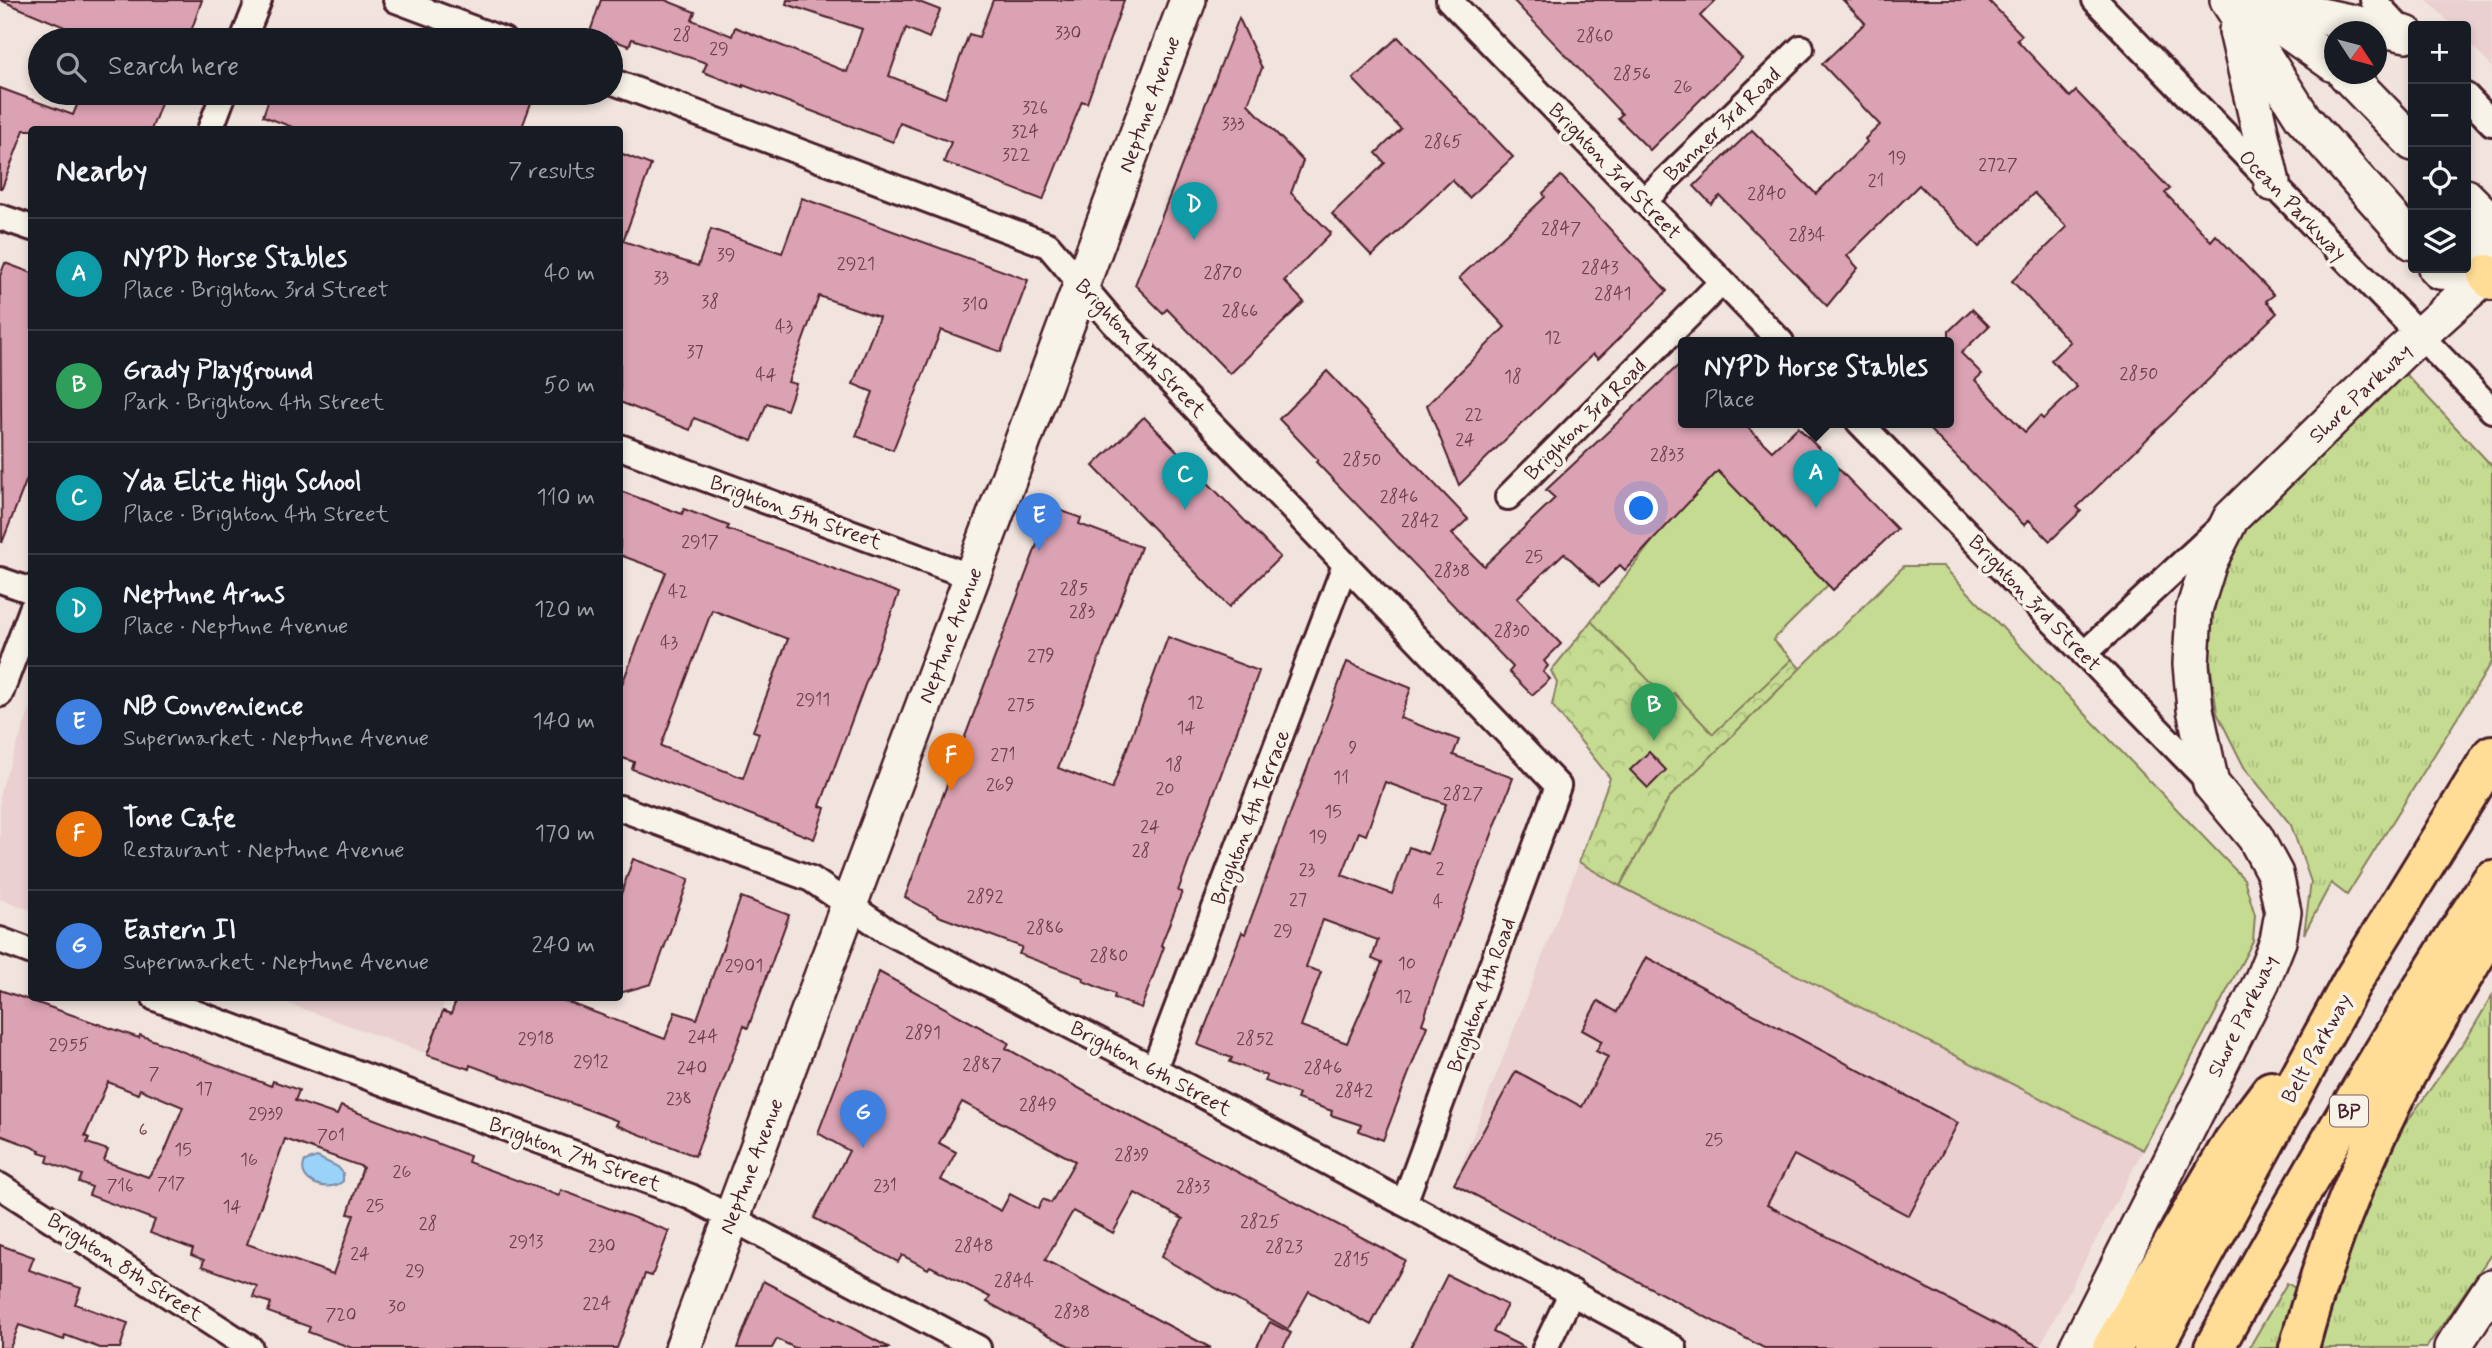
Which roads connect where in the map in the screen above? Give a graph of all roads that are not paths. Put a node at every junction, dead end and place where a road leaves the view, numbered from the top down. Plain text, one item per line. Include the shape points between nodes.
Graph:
1 (258, 0) edge
2 (396, 0) edge
3 (1188, 0) edge
4 (2095, 0) edge
5 (2373, 0) edge
6 (1453, 1) edge
7 (2238, 3) edge
8 (248, 28) edge
9 (471, 28) edge
10 (2408, 37) edge
11 (2408, 38) edge
12 (1801, 48) dead end
13 (2324, 58) edge
14 (2356, 84) edge
15 (623, 86) edge
16 (2471, 101) edge
17 (219, 105) edge
18 (2492, 123) edge
19 (212, 126) edge
20 (2408, 138) edge
21 (2272, 183) junction
22 (1644, 201) junction
23 (2471, 202) edge
24 (0, 217) edge
25 (28, 227) edge
26 (2408, 236) edge
27 (2465, 273) edge
28 (2490, 275) edge
29 (1723, 282) junction
30 (1081, 285) junction
31 (2421, 335) junction
32 (1776, 337) edge
33 (2492, 410) edge
34 (1865, 428) edge
35 (623, 448) edge
36 (1508, 497) dead end
37 (2231, 518) junction
38 (1345, 565) junction
39 (972, 577) junction
40 (0, 580) edge
41 (28, 590) edge
42 (28, 620) edge
43 (2084, 654) junction
44 (0, 694) edge
45 (2492, 755) edge
46 (2210, 785) junction
47 (1559, 786) joint
48 (623, 809) edge
49 (2492, 880) edge
50 (848, 905) junction
51 (2492, 927) edge
52 (0, 940) edge
53 (28, 950) edge
54 (2352, 982) junction
55 (163, 1001) edge
56 (1154, 1069) junction
57 (0, 1186) edge
58 (1404, 1203) junction
59 (732, 1217) junction
60 (2492, 1287) edge
61 (1572, 1292) junction
62 (250, 1348) edge
63 (683, 1348) edge
64 (978, 1348) edge
65 (1545, 1348) edge
66 (1674, 1348) edge
67 (2077, 1348) edge
68 (2112, 1348) edge
69 (2153, 1348) edge
70 (2214, 1348) edge
71 (2299, 1348) edge
72 (2452, 1348) edge

1 - 8 street
2 - 9 street
3 - 30 main road, Neptune Avenue
4 - 21 street, Ocean Parkway
5 - 10 street
6 - 22 street, Brighton 3rd Street
7 - 11 main road
7 - 13 main road
7 - 21 main road via 2235,21
7 - 26 main road via 2302,118
12 - 22 street, Banner 3rd Road
14 - 20 main road
15 - 30 street, Brighton 4th Street via 1048,245
16 - 18 street
17 - 19 street
21 - 31 street, Ocean Parkway
22 - 29 street, Brighton 3rd Street
23 - 28 main road via 2490,221
24 - 25 street
27 - 28 main road
28 - 31 main road, Shore Parkway
29 - 32 street, Brighton 3rd Street
29 - 36 street, Brighton 3rd Road
30 - 38 street, Brighton 4th Street
30 - 39 main road, Neptune Avenue
31 - 33 street, Ocean Parkway
31 - 37 main road, Shore Parkway
34 - 43 street, Brighton 3rd Street
35 - 39 street, Brighton 5th Street
37 - 43 street, Shore Parkway
37 - 46 main road, Shore Parkway via 2209,562 2194,610 2191,664 2195,709
38 - 47 street, Brighton 4th Street
38 - 56 street, Brighton 4th Terrace
39 - 50 main road, Neptune Avenue
40 - 41 street
42 - 44 street
43 - 46 street, Brighton 3rd Street
45 - 54 highway, Belt Parkway
46 - 67 main road, Shore Parkway via 2255,837 2275,874 2283,912 2278,942
47 - 58 street, Brighton 4th Road
48 - 50 street, Brighton 6th Street via 811,879
49 - 70 highway, BP via 2357,1097
50 - 56 street, Brighton 6th Street via 887,931
50 - 59 main road, Neptune Avenue
51 - 71 highway via 2396,1093 2347,1202
52 - 53 street
54 - 68 highway via 2232,1142
54 - 69 highway, Belt Parkway
55 - 59 street, Brighton 7th Street via 691,1196
56 - 58 street, Brighton 6th Street
57 - 62 street, Brighton 8th Street
58 - 61 street, Brighton 6th Street
59 - 63 main road, Neptune Avenue
59 - 64 street, Brighton 7th Street
60 - 72 main road
61 - 65 street
61 - 66 street, Brighton 6th Street

